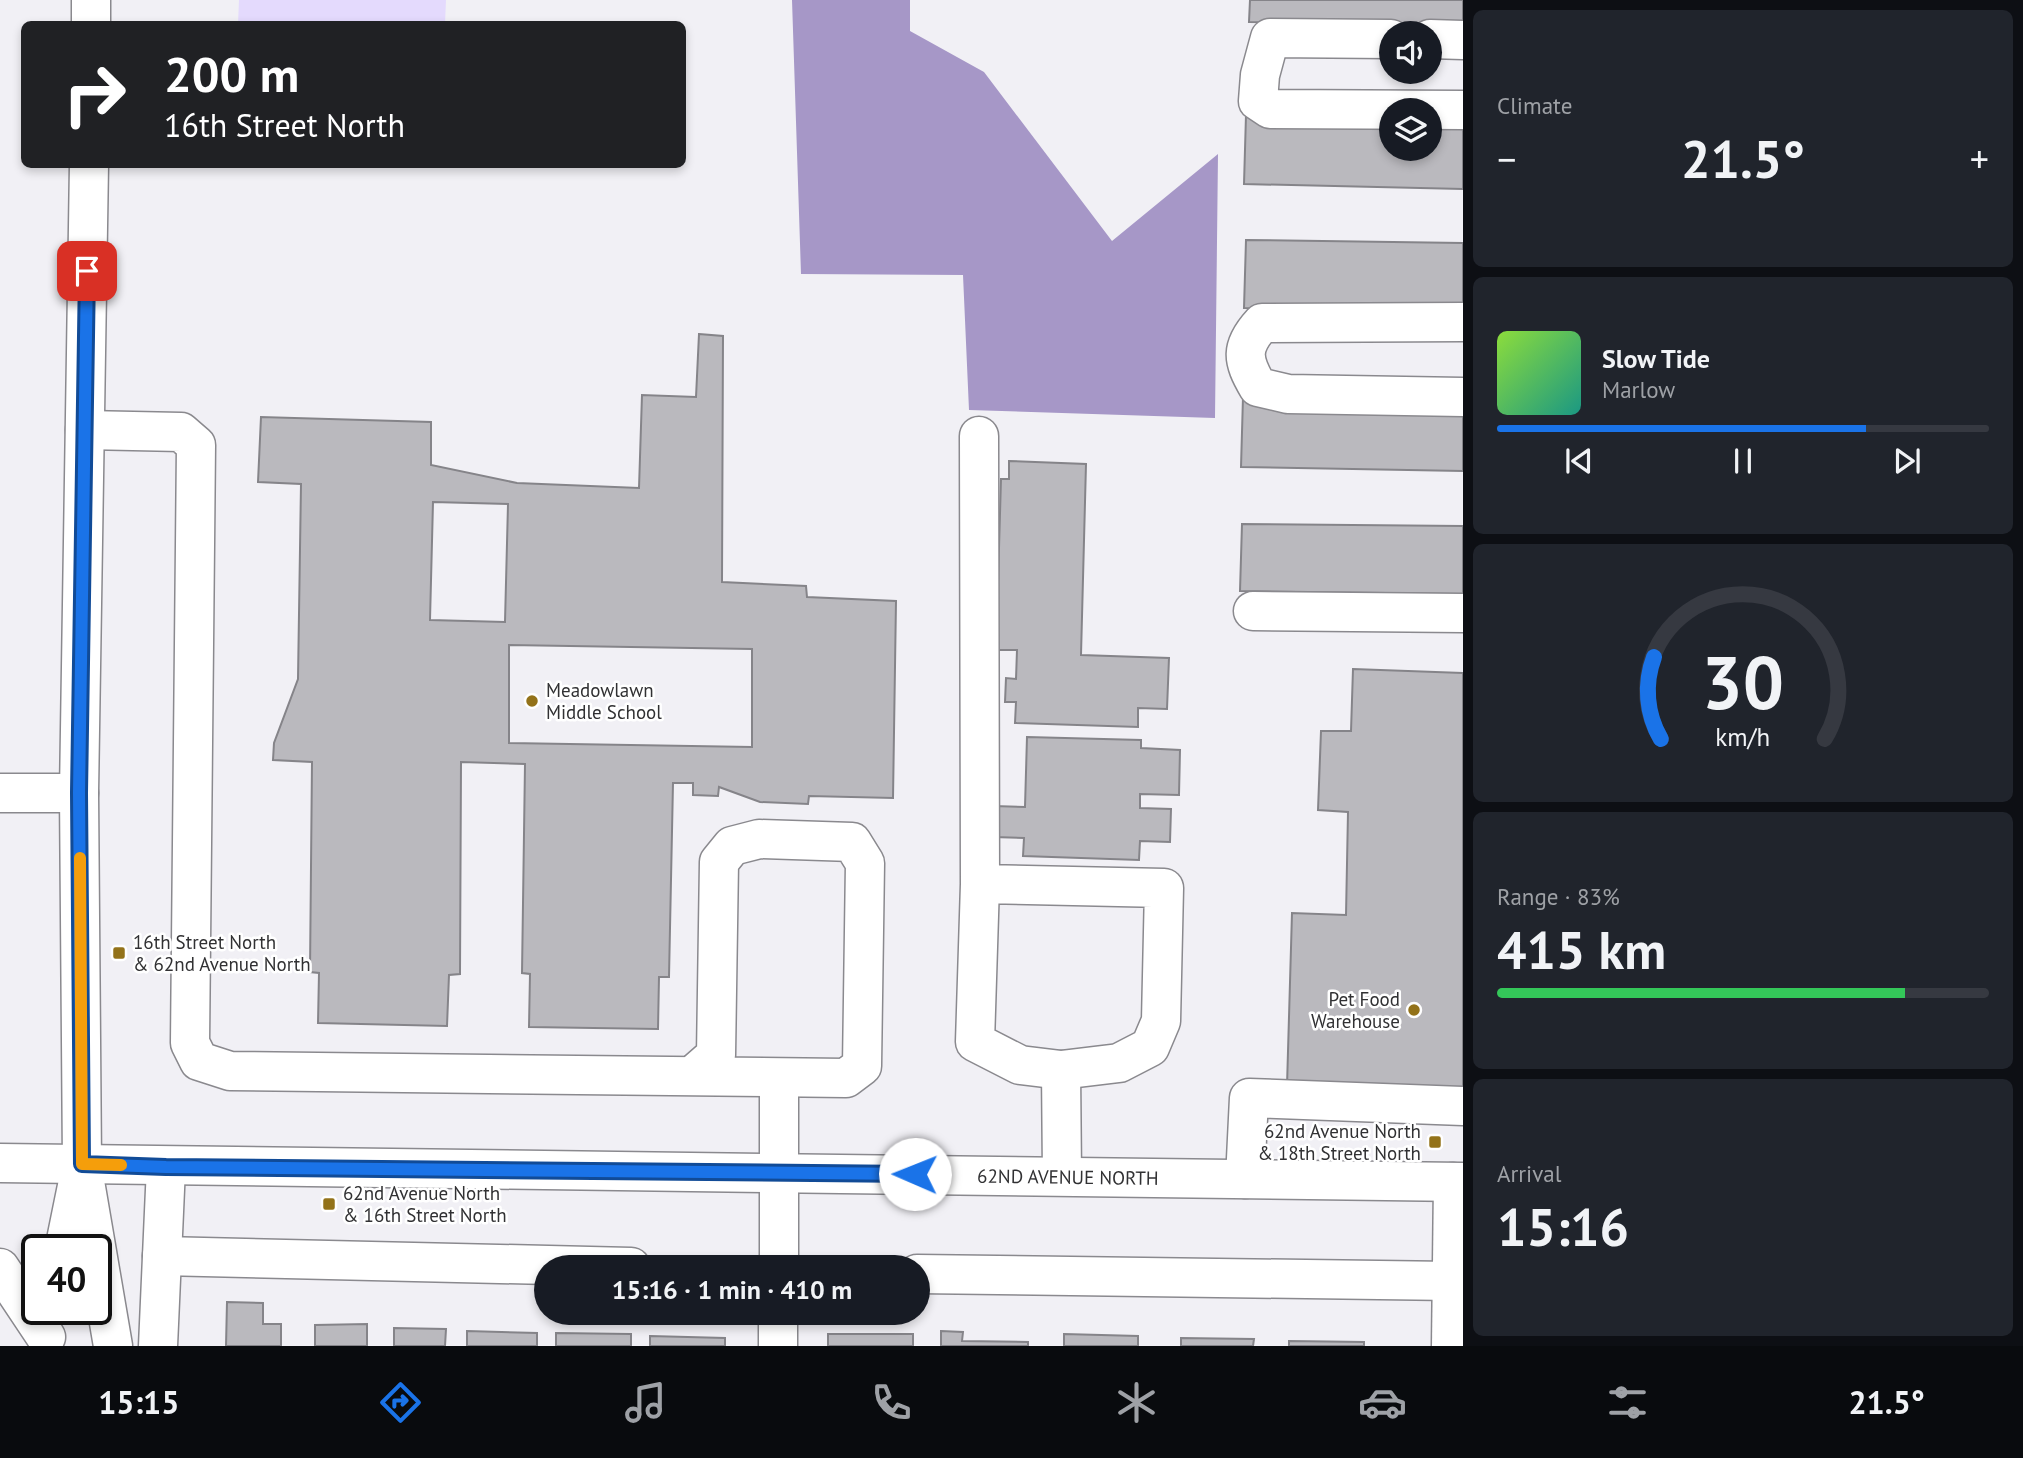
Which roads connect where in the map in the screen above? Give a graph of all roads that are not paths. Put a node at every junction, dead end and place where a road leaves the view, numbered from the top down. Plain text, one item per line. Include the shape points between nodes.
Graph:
1 (92, 0) edge
2 (91, 21) edge
3 (1379, 39) edge
4 (1442, 39) edge
5 (1463, 40) edge
6 (1463, 110) edge
7 (89, 168) edge
8 (1463, 322) edge
9 (1463, 397) edge
10 (85, 430) junction
11 (979, 436) dead end
12 (1252, 611) dead end
13 (1463, 613) edge
14 (0, 793) edge
15 (79, 793) junction
16 (980, 884) junction
17 (1061, 1070) junction
18 (692, 1076) junction
19 (779, 1078) junction
20 (1463, 1106) edge
21 (0, 1163) edge
22 (82, 1164) junction
23 (166, 1167) junction
24 (779, 1172) junction
25 (1062, 1176) junction
26 (1245, 1179) junction
27 (1458, 1182) edge
28 (67, 1234) edge
29 (779, 1255) edge
30 (162, 1256) junction
31 (534, 1265) edge
32 (0, 1268) edge
33 (930, 1274) edge
34 (1452, 1281) junction
35 (778, 1325) edge
36 (48, 1331) edge
37 (113, 1346) edge
38 (158, 1346) edge
39 (778, 1346) edge
40 (1451, 1346) edge

1 - 2 street
3 - 6 street via 1270,38 1258,101 1270,108
4 - 5 street
7 - 10 street
8 - 9 street via 1262,323 1248,338 1246,367 1258,387 1288,394
10 - 15 street
10 - 18 street via 181,432 196,445 190,1043 199,1061 230,1071
11 - 16 street
12 - 13 street
14 - 15 street
15 - 22 street
16 - 17 street via 975,1042 1020,1065
16 - 17 street via 1164,888 1161,1021 1150,1047 1119,1063
17 - 25 street
18 - 19 street
18 - 19 street via 716,1055 719,862 732,846 759,839 852,842 865,863 862,1066 846,1078
19 - 24 street
20 - 26 street via 1249,1098
21 - 22 street, 62ND AVENUE NORTH
22 - 23 street, 62ND AVENUE NORTH
22 - 28 street
22 - 37 street
23 - 24 street, 62ND AVENUE NORTH
23 - 30 street
24 - 25 street, 62ND AVENUE NORTH
24 - 29 street
25 - 26 street, 62ND AVENUE NORTH
26 - 27 street, 62ND AVENUE NORTH
27 - 34 street
30 - 31 street
30 - 38 street
32 - 36 street
33 - 34 street
34 - 40 street
35 - 39 street

